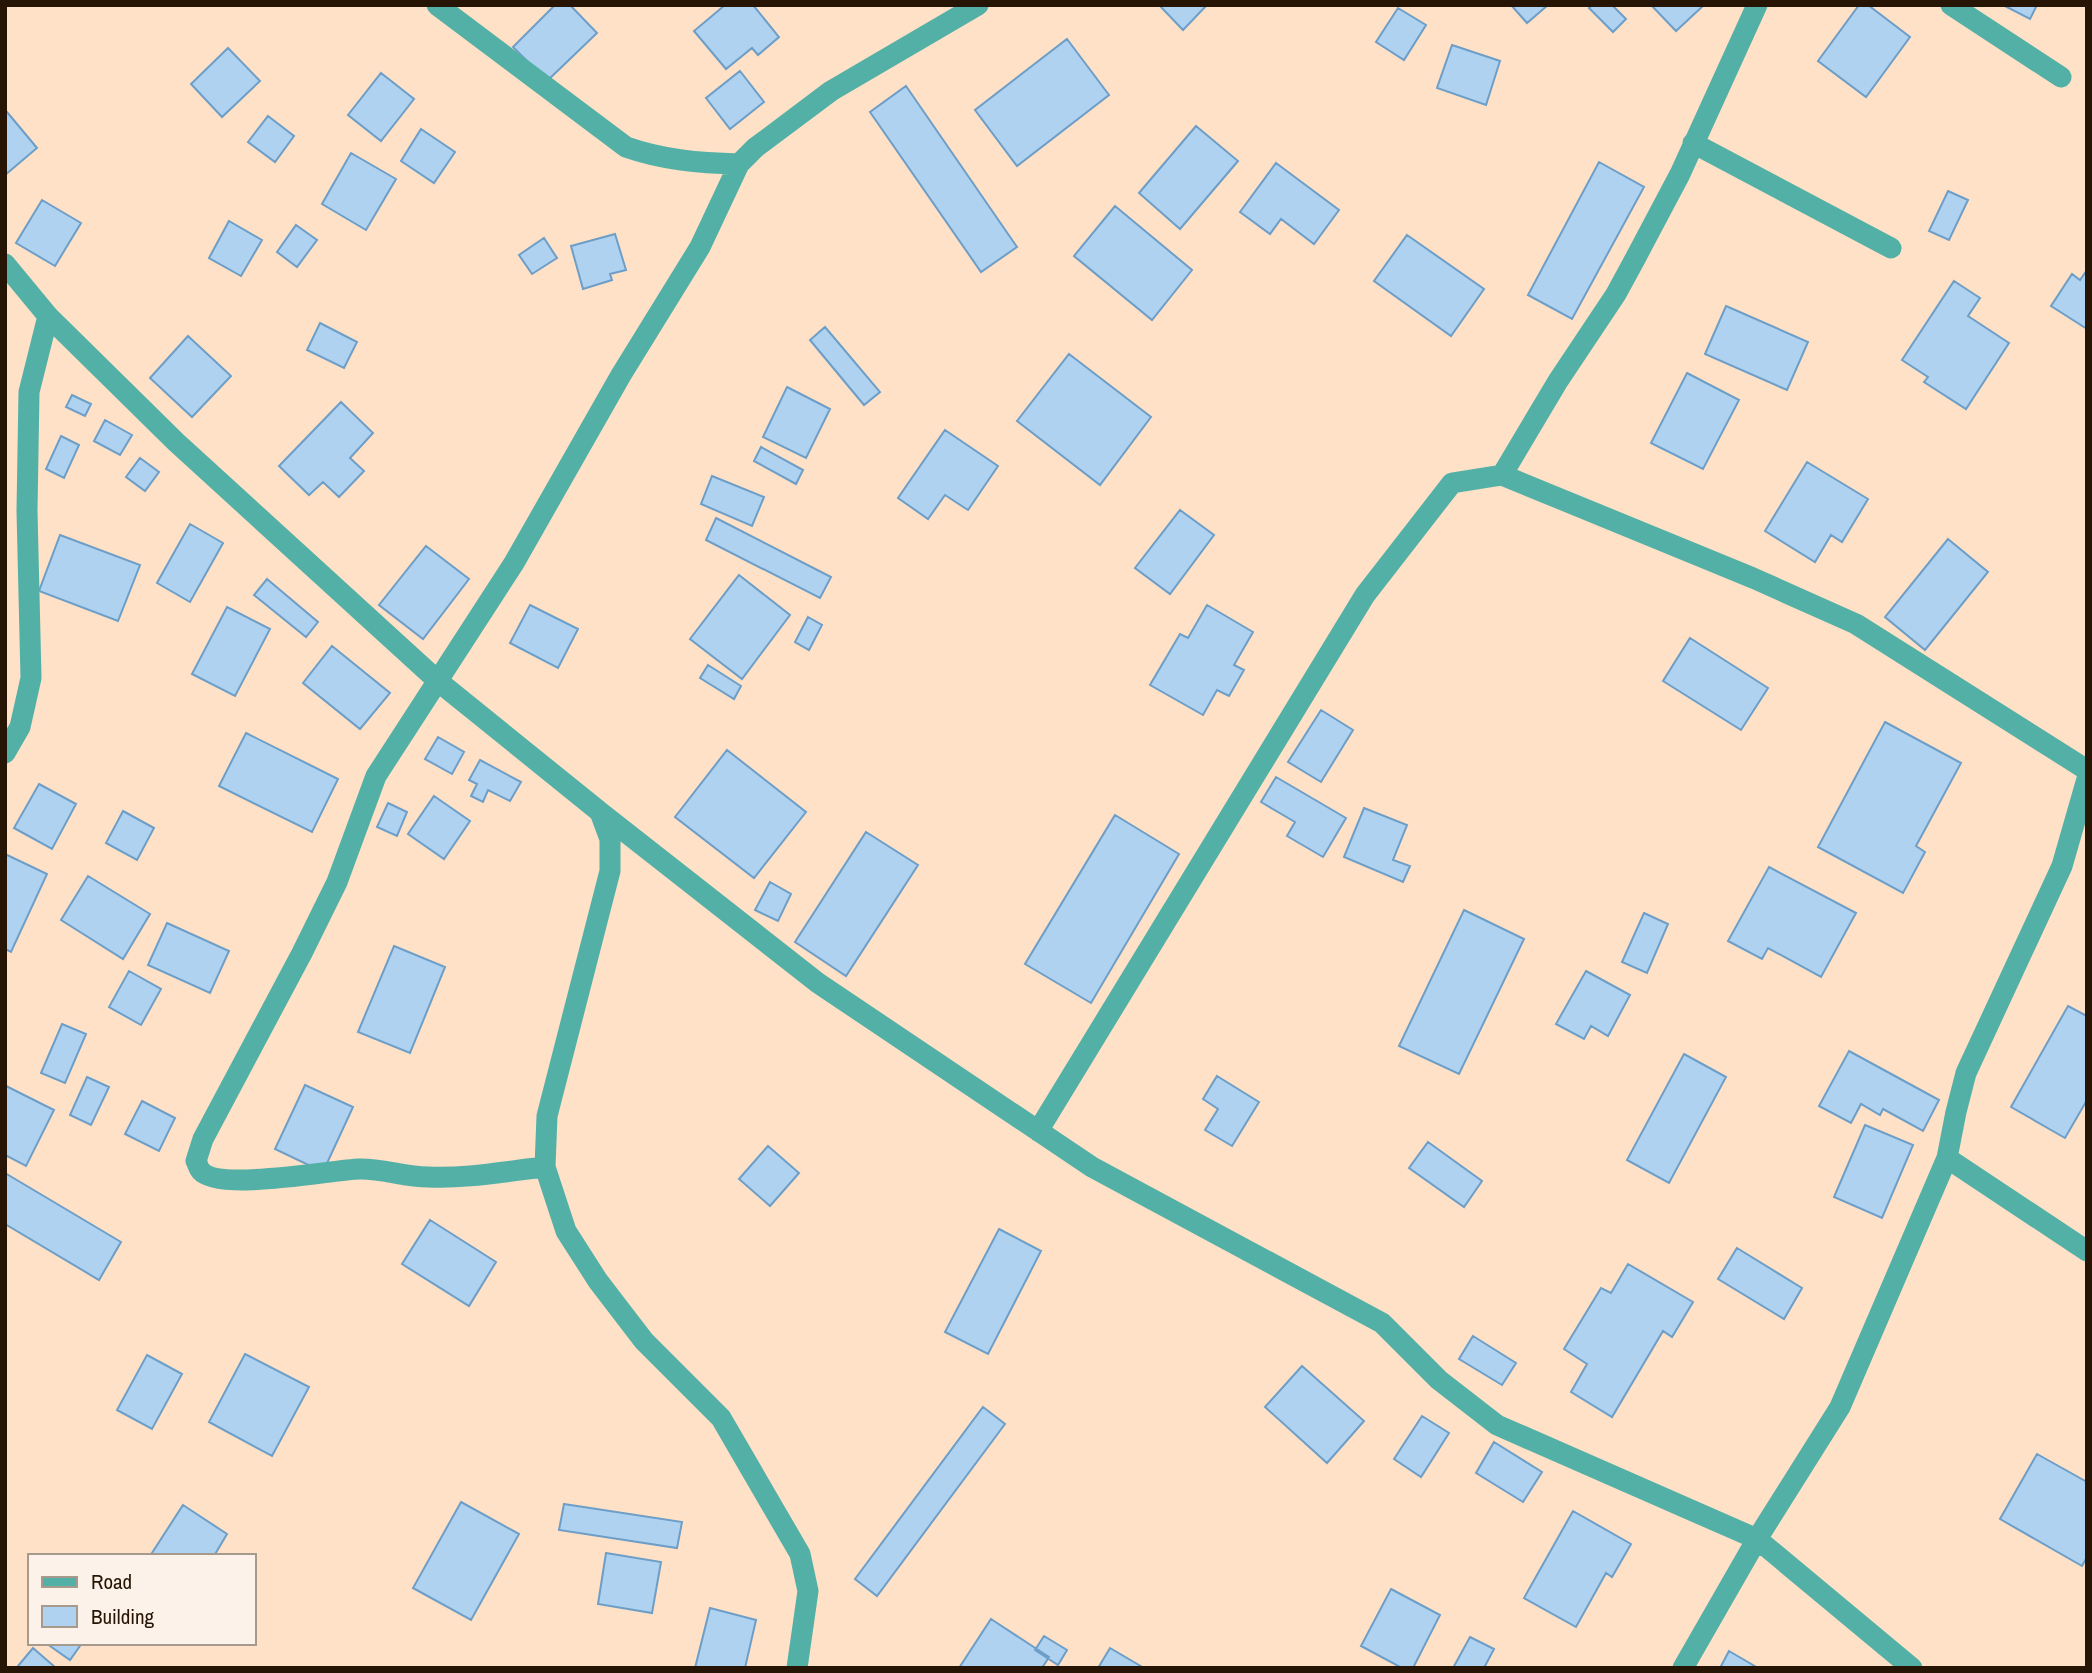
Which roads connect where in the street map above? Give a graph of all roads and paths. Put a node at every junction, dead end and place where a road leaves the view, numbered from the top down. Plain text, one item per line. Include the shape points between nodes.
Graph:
1 (437, 5) edge
2 (978, 5) edge
3 (1757, 5) edge
4 (1951, 5) edge
5 (2061, 77) dead end
6 (1693, 143) junction
7 (739, 164) junction
8 (1891, 248) dead end
9 (5, 264) edge
10 (48, 316) junction
11 (1502, 475) junction
12 (439, 682) junction
13 (5, 753) edge
14 (2087, 770) edge
15 (2087, 779) edge
16 (600, 813) junction
17 (1038, 1131) junction
18 (1947, 1158) junction
19 (545, 1167) junction
20 (2087, 1251) edge
21 (1757, 1539) junction
22 (797, 1668) edge
23 (1684, 1668) edge
24 (1912, 1668) edge

1 - 7 street via 626,147 654,157
2 - 7 street via 831,91
3 - 6 street
4 - 5 street
6 - 8 street
6 - 11 street via 1616,294
7 - 12 street via 700,247
9 - 10 street
10 - 12 street via 176,442
10 - 13 street via 29,392 31,678 20,727
11 - 14 street via 1856,624
11 - 17 street via 1452,483 1365,595
12 - 16 street
12 - 19 street via 376,776 337,882 202,1139 196,1161 201,1171 224,1179 297,1178 359,1169 431,1178
15 - 18 street via 2062,866 1966,1073
16 - 17 street via 818,983
16 - 19 street via 610,839 610,871 547,1116
17 - 21 street via 1092,1167 1382,1323 1438,1380 1497,1425
18 - 20 street
18 - 21 street via 1840,1407
19 - 22 street via 566,1231 598,1281 644,1341 720,1418 800,1554 808,1591
21 - 23 street
21 - 24 street

